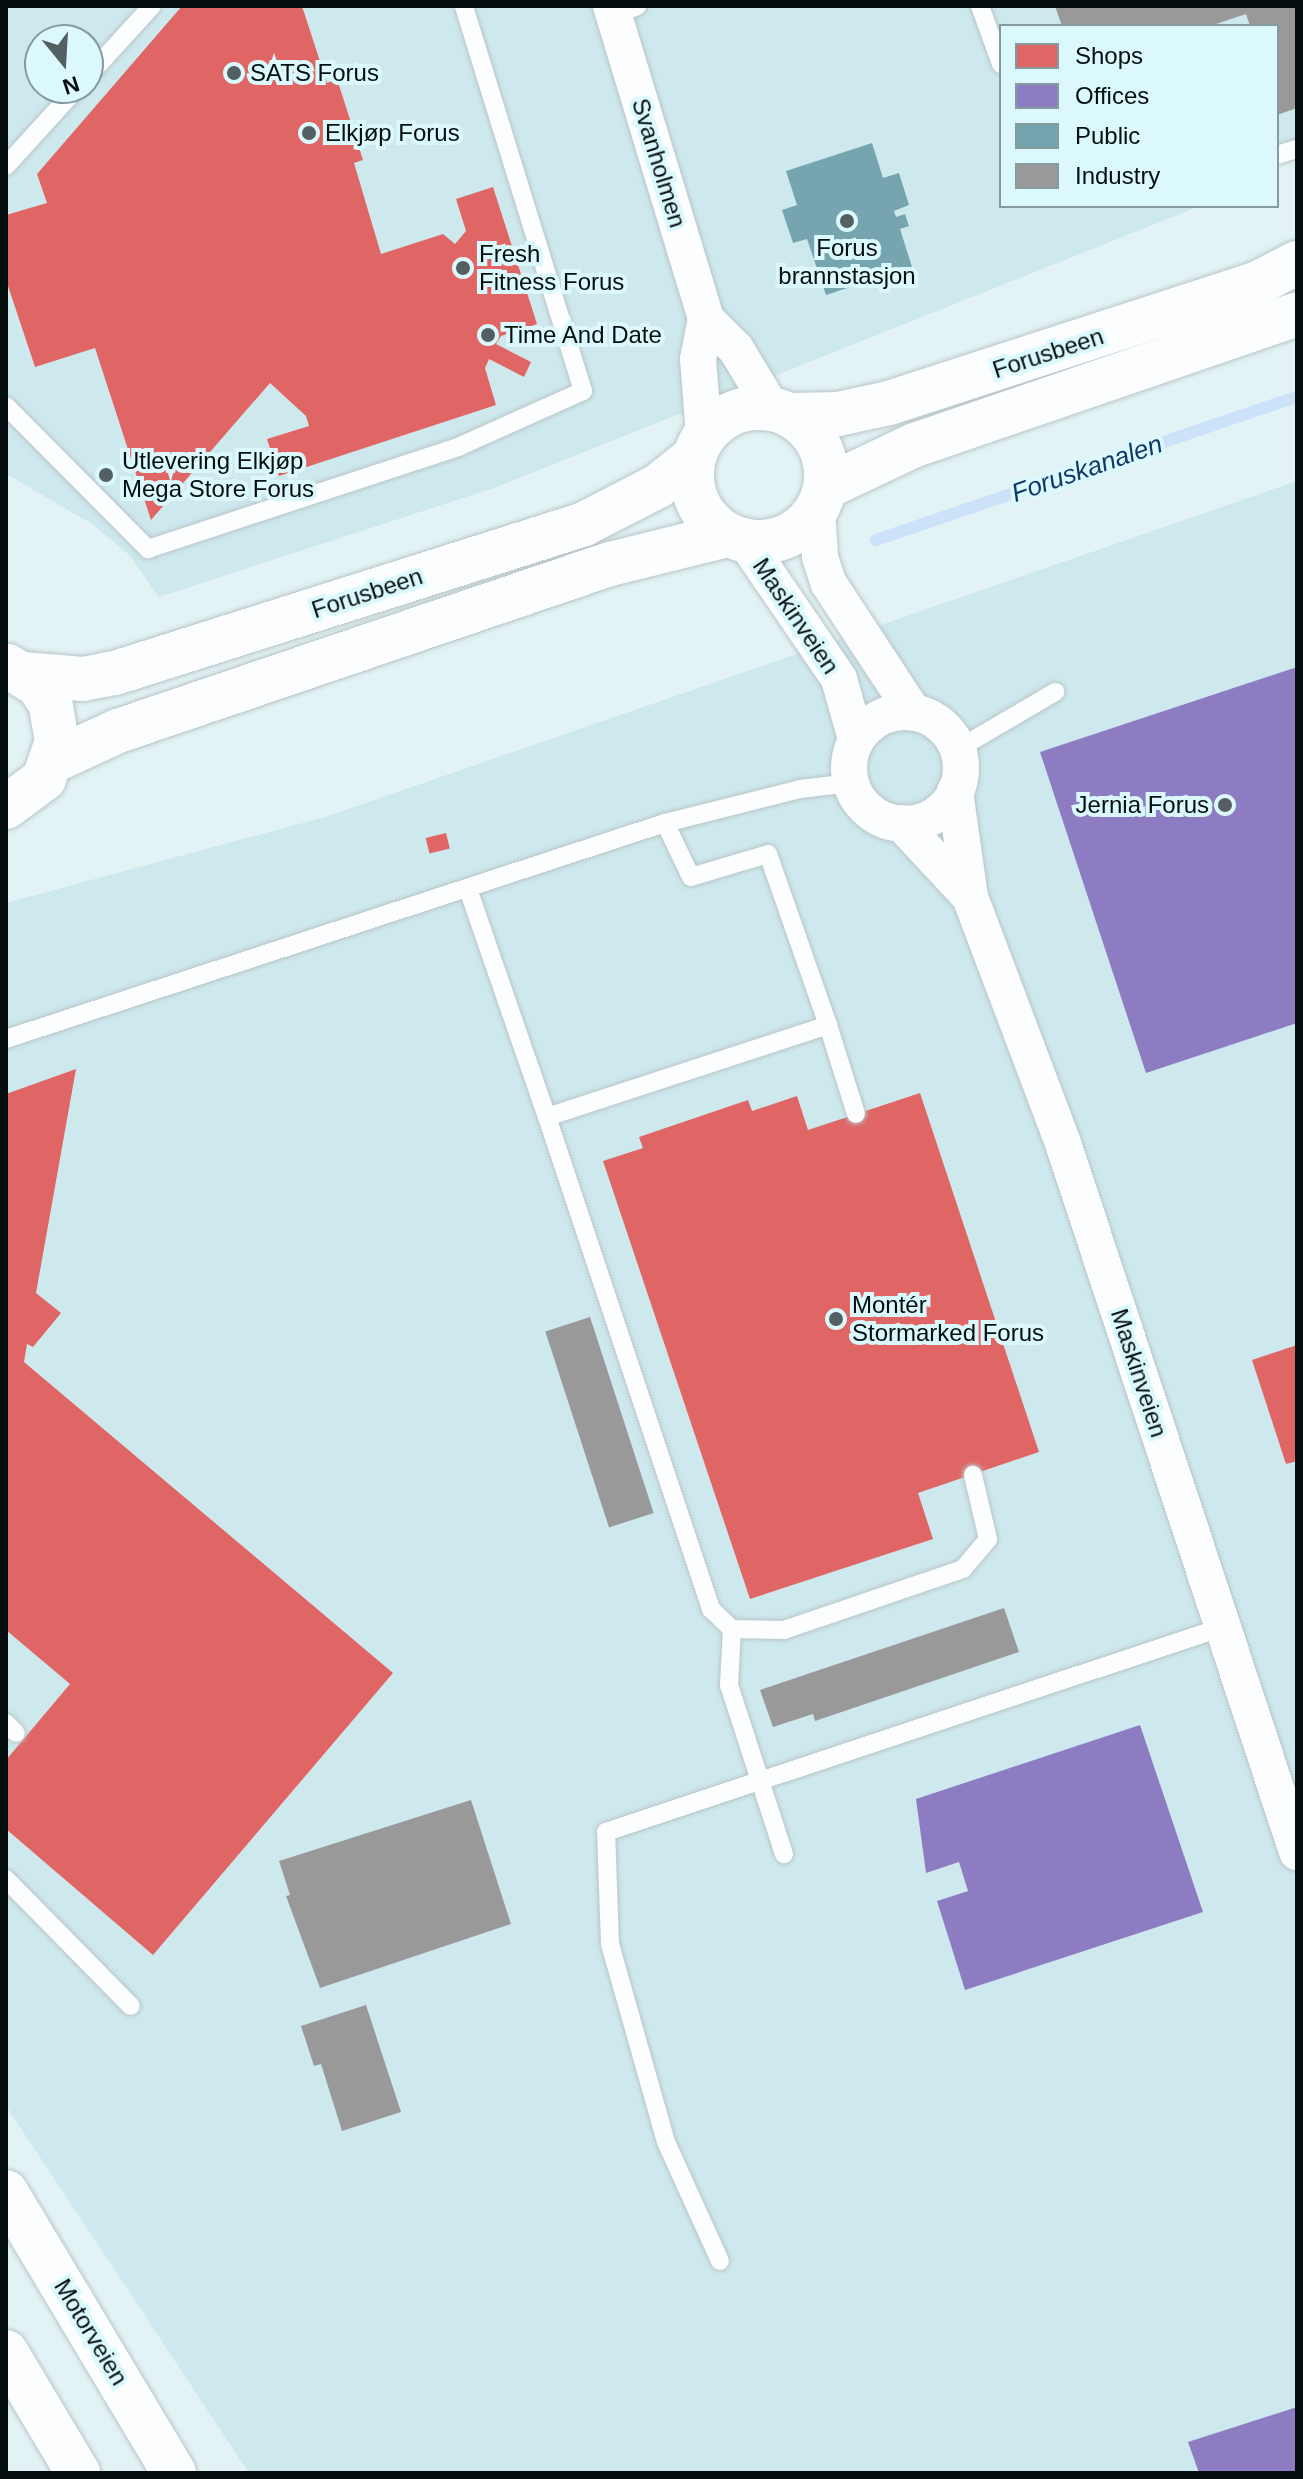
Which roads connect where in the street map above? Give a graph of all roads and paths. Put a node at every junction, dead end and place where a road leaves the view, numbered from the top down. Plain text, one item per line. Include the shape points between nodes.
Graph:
1 (152, 6) edge
2 (464, 6) edge
3 (980, 6) edge
4 (621, 9) edge
5 (104, 58) edge
6 (999, 58) edge
7 (62, 104) edge
8 (6, 166) edge
9 (1297, 263) edge
10 (1297, 314) edge
11 (706, 319) junction
12 (6, 406) edge
13 (781, 412) junction
14 (699, 446) junction
15 (821, 499) junction
16 (736, 538) junction
17 (15, 669) edge
18 (1055, 692) dead end
19 (913, 712) junction
20 (856, 739) junction
21 (958, 749) junction
22 (53, 761) junction
23 (851, 783) junction
24 (955, 791) junction
25 (6, 807) edge
26 (665, 823) junction
27 (901, 823) junction
28 (468, 889) junction
29 (970, 897) junction
30 (828, 1025) junction
31 (6, 1039) edge
32 (856, 1114) dead end
33 (547, 1117) junction
34 (973, 1475) dead end
35 (1223, 1627) junction
36 (732, 1629) junction
37 (761, 1780) junction
38 (1297, 1852) edge
39 (784, 1854) dead end
40 (6, 1879) edge
41 (131, 2006) dead end
42 (6, 2192) edge
43 (720, 2261) dead end
44 (6, 2352) edge
45 (78, 2473) edge
46 (174, 2473) edge

1 - 5 lane
2 - 12 lane via 583,391 458,447 148,549
3 - 6 lane
4 - 11 street, Svanholmen
7 - 8 lane
9 - 13 main road, Forusbeen via 1258,283 889,403 838,414
10 - 15 main road, Forusbeen via 915,445
11 - 13 street, Svanholmen via 736,349
11 - 14 street, Svanholmen via 698,359
13 - 14 main road via 734,412
13 - 15 main road via 820,445
14 - 16 main road via 693,494 712,524
14 - 17 main road, Forusbeen via 626,506 554,534 115,673 83,679
15 - 16 main road via 786,537
15 - 19 street, Maskinveien via 820,557 829,584
16 - 20 street, Maskinveien via 839,679
16 - 22 main road, Forusbeen via 580,574 118,731
17 - 22 main road via 38,685 56,721
18 - 21 lane
19 - 20 street via 880,717
19 - 21 street via 940,725
20 - 23 street
21 - 24 street
22 - 25 main road via 29,795
23 - 26 lane via 800,789
23 - 27 street via 870,811
24 - 27 street via 933,816
24 - 29 street, Maskinveien
26 - 28 lane
26 - 30 lane via 691,877 768,854
27 - 29 street, Maskinveien
28 - 31 lane
28 - 33 lane
29 - 35 street, Maskinveien via 1063,1143
30 - 32 lane
30 - 33 lane
33 - 36 lane via 711,1609
34 - 36 lane via 988,1539 963,1569 784,1630
35 - 37 lane
35 - 38 street, Maskinveien
36 - 37 lane via 729,1685
37 - 39 lane
37 - 43 lane via 606,1832 610,1944 666,2142
40 - 41 lane
42 - 46 main road, Motorveien
44 - 45 main road

